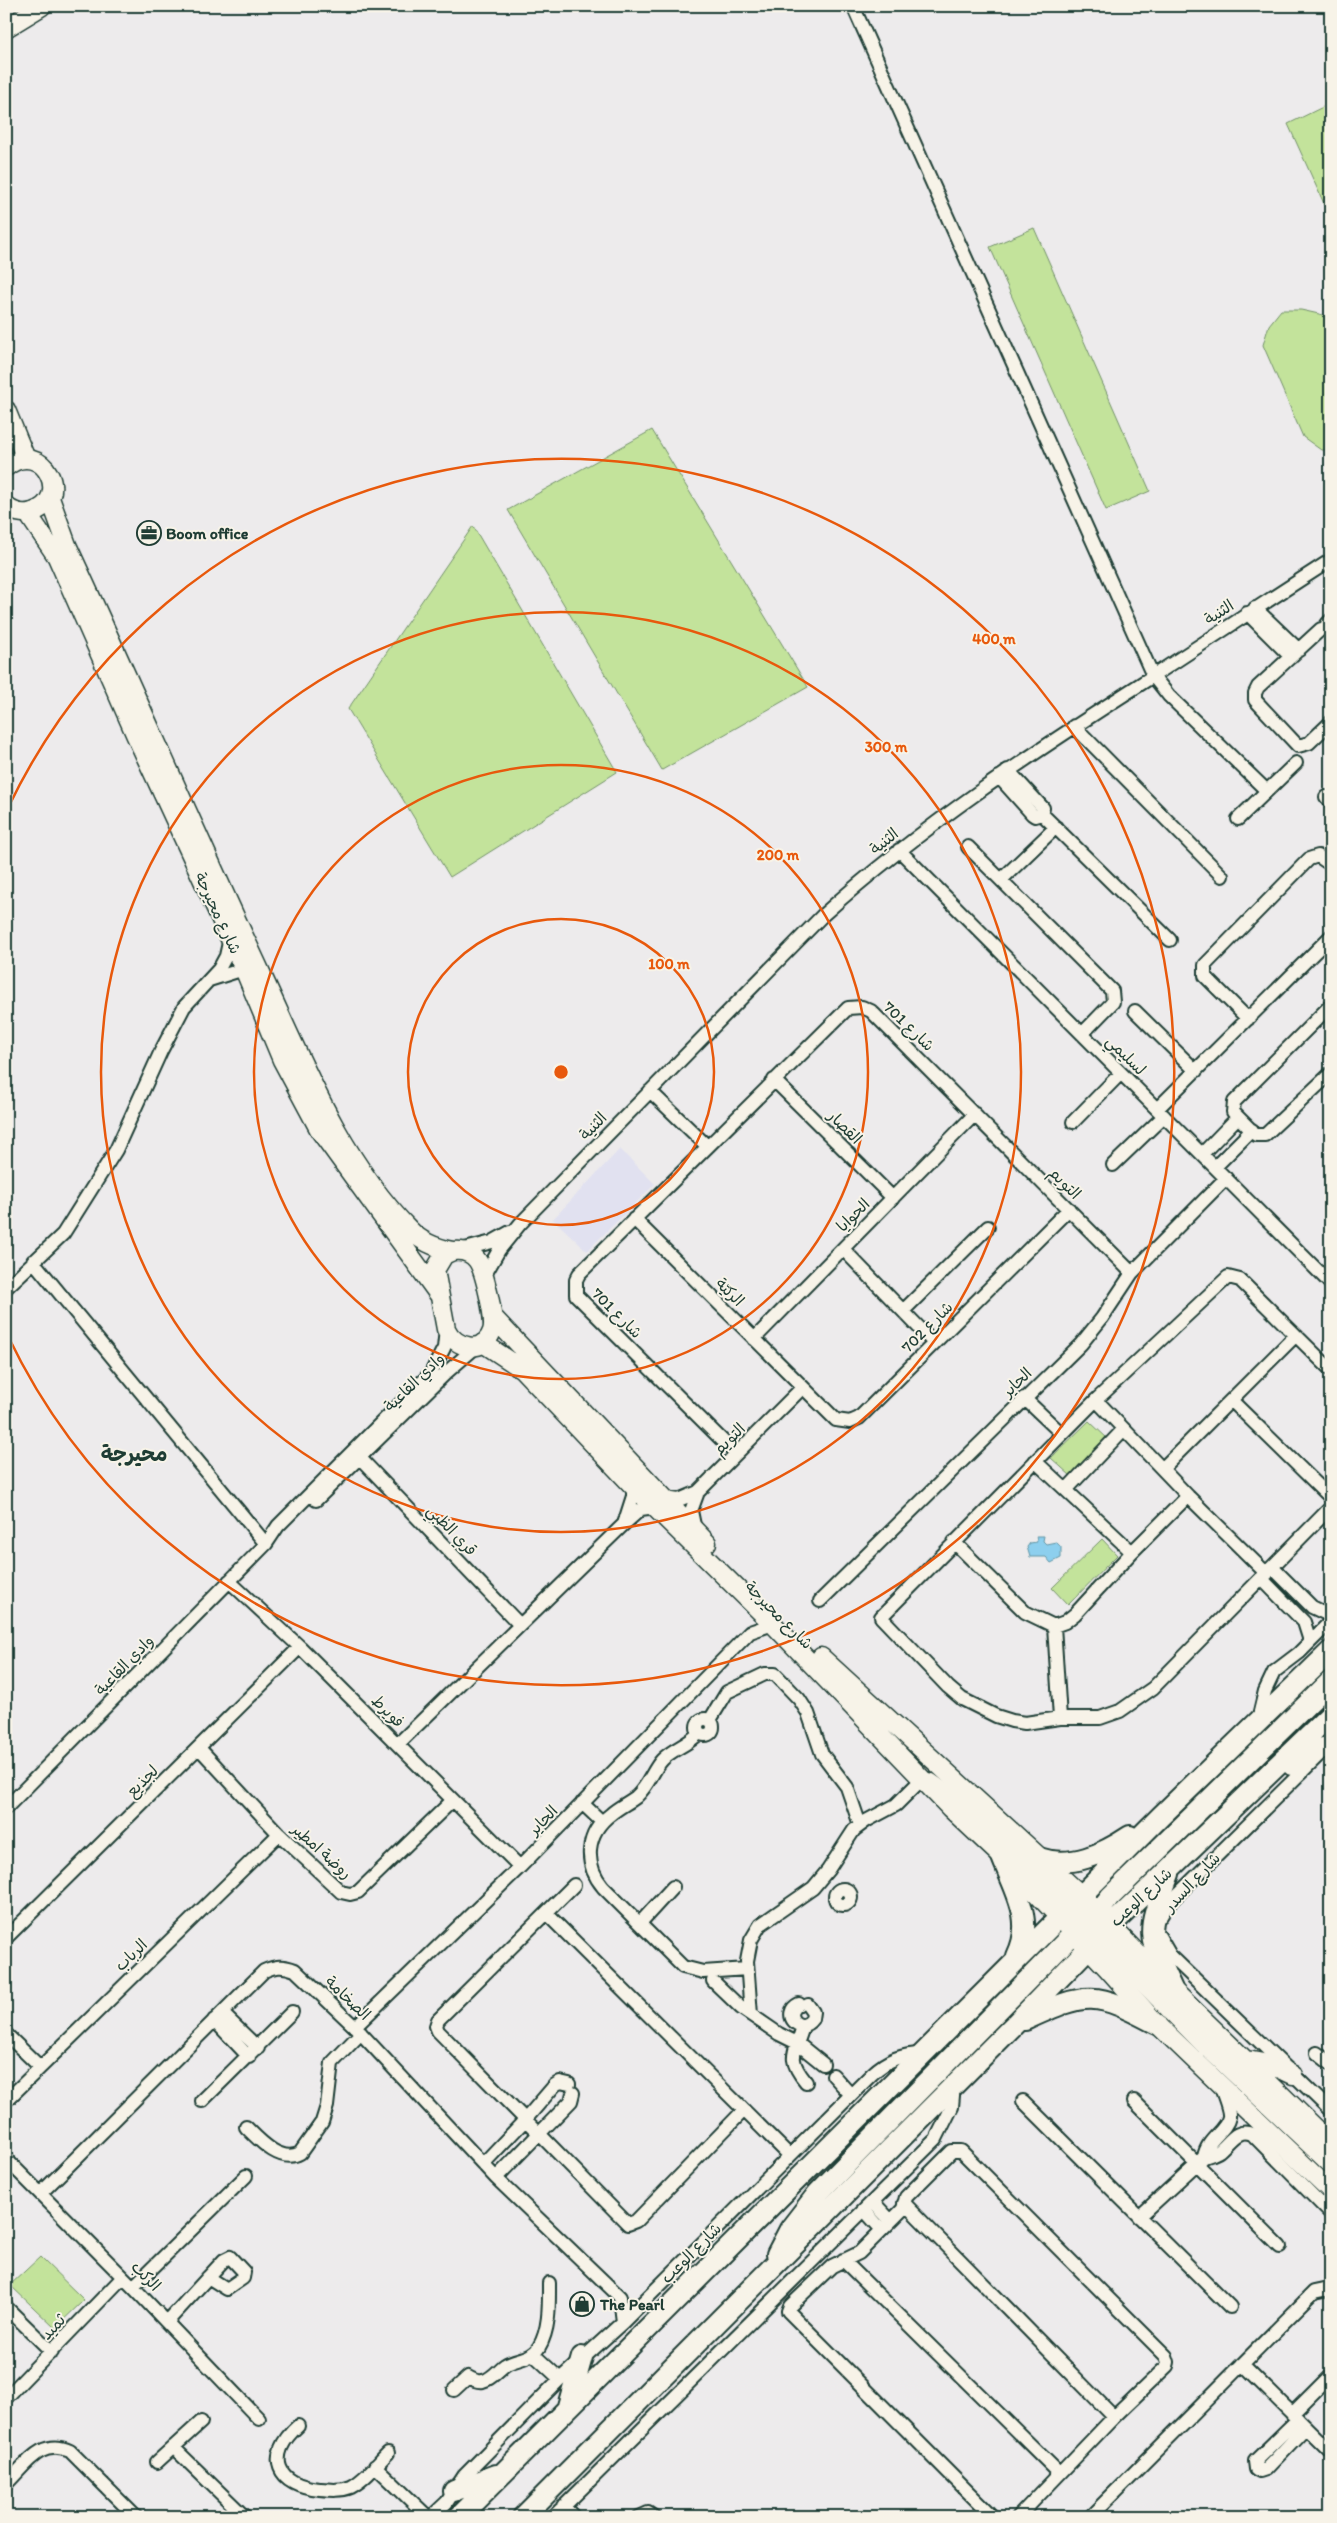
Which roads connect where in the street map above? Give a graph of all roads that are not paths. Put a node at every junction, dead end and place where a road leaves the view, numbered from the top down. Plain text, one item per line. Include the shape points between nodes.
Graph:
1 (42, 6) edge
2 (853, 6) edge
3 (6, 28) edge
4 (6, 410) edge
5 (26, 459) junction
6 (6, 467) edge
7 (50, 498) junction
8 (15, 512) edge
9 (1330, 561) edge
10 (1251, 611) junction
11 (1326, 624) edge
12 (1295, 654) junction
13 (1152, 676) junction
14 (1331, 722) edge
15 (1074, 726) junction
16 (1296, 763) dead end
17 (1004, 773) junction
18 (1267, 791) junction
19 (1238, 819) dead end
20 (1056, 828) junction
21 (968, 847) dead end
22 (899, 850) junction
23 (1331, 865) edge
24 (1222, 876) dead end
25 (1001, 880) junction
26 (1331, 936) edge
27 (230, 938) junction
28 (1170, 940) dead end
29 (250, 966) junction
30 (209, 980) junction
31 (1331, 1005) edge
32 (1135, 1011) dead end
33 (1248, 1019) junction
34 (1082, 1034) junction
35 (1196, 1070) junction
36 (1121, 1073) junction
37 (1331, 1073) edge
38 (774, 1080) junction
39 (650, 1091) junction
40 (1160, 1113) junction
41 (975, 1114) junction
42 (1238, 1117) junction
43 (1073, 1122) dead end
44 (1252, 1130) junction
45 (707, 1146) junction
46 (1202, 1154) junction
47 (1113, 1165) dead end
48 (1215, 1167) junction
49 (1226, 1178) junction
50 (893, 1198) junction
51 (1069, 1210) junction
52 (634, 1219) junction
53 (520, 1224) junction
54 (988, 1227) dead end
55 (843, 1249) junction
56 (456, 1251) junction
57 (33, 1261) junction
58 (1132, 1273) junction
59 (483, 1278) junction
60 (1331, 1284) edge
61 (6, 1288) edge
62 (438, 1295) junction
63 (903, 1310) junction
64 (492, 1317) junction
65 (446, 1329) junction
66 (1295, 1336) junction
67 (754, 1339) junction
68 (934, 1343) junction
69 (480, 1344) junction
70 (1331, 1370) edge
71 (803, 1387) junction
72 (1024, 1398) junction
73 (1096, 1400) junction
74 (1231, 1400) junction
75 (1124, 1429) junction
76 (1062, 1434) junction
77 (736, 1454) junction
78 (360, 1458) junction
79 (1036, 1462) junction
80 (1163, 1468) junction
81 (633, 1486) junction
82 (1066, 1490) junction
83 (698, 1492) junction
84 (1188, 1496) junction
85 (1331, 1498) edge
86 (660, 1503) junction
87 (1331, 1508) edge
88 (624, 1524) junction
89 (695, 1530) junction
90 (954, 1542) junction
91 (266, 1544) junction
92 (1132, 1552) junction
93 (1268, 1574) junction
94 (229, 1581) junction
95 (820, 1601) dead end
96 (750, 1602) junction
97 (1331, 1616) edge
98 (1331, 1621) edge
99 (773, 1624) junction
100 (520, 1625) junction
101 (1054, 1626) junction
102 (750, 1632) junction
103 (1310, 1641) junction
104 (300, 1646) junction
105 (1331, 1650) edge
106 (1331, 1681) edge
107 (1331, 1714) edge
108 (1060, 1718) junction
109 (1255, 1726) junction
110 (398, 1744) junction
111 (1329, 1746) edge
112 (199, 1748) junction
113 (1266, 1778) junction
114 (926, 1780) junction
115 (453, 1800) junction
116 (582, 1803) junction
117 (6, 1808) edge
118 (1161, 1816) junction
119 (602, 1822) junction
120 (860, 1825) junction
121 (279, 1834) junction
122 (1002, 1857) junction
123 (1038, 1858) junction
124 (520, 1867) junction
125 (1171, 1869) junction
126 (826, 1874) junction
127 (574, 1885) dead end
128 (673, 1887) dead end
129 (838, 1890) dead end
130 (546, 1913) junction
131 (1086, 1922) junction
132 (640, 1923) junction
133 (6, 1938) edge
134 (747, 1969) junction
135 (1006, 1971) junction
136 (713, 1981) dead end
137 (1172, 1989) junction
138 (292, 2012) dead end
139 (751, 2015) junction
140 (218, 2016) junction
141 (1016, 2023) junction
142 (1157, 2024) junction
143 (803, 2026) junction
144 (358, 2030) junction
145 (6, 2034) edge
146 (797, 2043) junction
147 (254, 2052) junction
148 (1317, 2053) dead end
149 (923, 2054) junction
150 (1245, 2060) junction
151 (824, 2064) dead end
152 (1331, 2064) edge
153 (40, 2067) junction
154 (833, 2075) dead end
155 (1293, 2075) junction
156 (806, 2082) dead end
157 (954, 2083) junction
158 (1221, 2087) junction
159 (851, 2095) junction
160 (6, 2101) edge
161 (1023, 2101) dead end
162 (1134, 2101) dead end
163 (202, 2102) dead end
164 (744, 2110) junction
165 (1331, 2111) edge
166 (524, 2120) junction
167 (246, 2127) dead end
168 (538, 2134) junction
169 (1331, 2143) edge
170 (789, 2155) junction
171 (6, 2159) edge
172 (1200, 2160) junction
173 (1331, 2163) edge
174 (483, 2164) junction
175 (246, 2176) dead end
176 (496, 2178) junction
177 (1331, 2192) edge
178 (41, 2193) junction
179 (904, 2203) junction
180 (868, 2206) junction
181 (1331, 2214) edge
182 (1140, 2217) junction
183 (887, 2225) junction
184 (1280, 2247) dead end
185 (843, 2260) junction
186 (770, 2270) junction
187 (123, 2277) junction
188 (208, 2277) dead end
189 (549, 2283) dead end
190 (133, 2287) junction
191 (1331, 2292) edge
192 (620, 2297) junction
193 (645, 2299) junction
194 (6, 2307) edge
195 (1230, 2307) dead end
196 (166, 2322) junction
197 (623, 2322) junction
198 (52, 2352) junction
199 (533, 2354) junction
200 (582, 2358) junction
201 (1242, 2364) junction
202 (1331, 2375) edge
203 (560, 2379) junction
204 (454, 2390) dead end
205 (6, 2398) edge
206 (568, 2408) junction
207 (1114, 2417) junction
208 (259, 2419) dead end
209 (1299, 2420) junction
210 (201, 2422) dead end
211 (298, 2426) dead end
212 (173, 2447) junction
213 (388, 2452) dead end
214 (1331, 2452) edge
215 (157, 2462) dead end
216 (375, 2466) junction
217 (504, 2471) junction
218 (1059, 2473) junction
219 (6, 2484) edge
220 (454, 2491) junction
221 (557, 2514) edge
222 (136, 2517) edge
223 (245, 2517) edge
224 (429, 2517) edge
225 (459, 2517) edge
226 (523, 2517) edge
227 (574, 2517) edge
228 (639, 2517) edge
229 (654, 2517) edge
230 (993, 2517) edge
231 (1018, 2517) edge
232 (1090, 2517) edge

1 - 3 street
2 - 13 street
4 - 5 street
5 - 6 street
5 - 7 street, شارع محيرجة via 35,461 48,472 52,489
7 - 8 street via 45,506
7 - 29 street, شارع محيرجة via 67,545
8 - 27 street, شارع محيرجة via 57,557
9 - 10 street, الثنية
10 - 12 street
10 - 13 street, الثنية
11 - 12 street
12 - 14 street via 1258,687 1255,700 1298,746 1309,743
13 - 15 street, الثنية
13 - 18 street
15 - 17 street, الثنية
15 - 24 street
16 - 18 street
17 - 20 street via 1032,814 1042,814
17 - 22 street, الثنية
18 - 19 street
20 - 25 street
20 - 28 street
21 - 25 street
22 - 34 street, لسليمي
22 - 39 street, الثنية via 823,915
23 - 33 street via 1318,856 1309,859 1204,965 1205,976
25 - 34 street via 1112,991 1113,1002
26 - 33 street
27 - 29 street, شارع محيرجة
27 - 30 street via 226,956
29 - 30 street
29 - 56 street, شارع محيرجة via 329,1116 361,1166 408,1229 429,1244
29 - 62 street, شارع محيرجة via 282,1060 320,1131
30 - 57 street via 184,1008 116,1150 63,1234
31 - 42 street via 1234,1102 1232,1110
32 - 35 street
33 - 35 street
34 - 36 street, لسليمي
35 - 40 street
36 - 40 street, لسليمي
36 - 43 street
37 - 44 street via 1270,1133 1261,1136
38 - 41 street, شارع 701 via 844,1011 862,1007 871,1011
38 - 45 street, شارع 701
38 - 50 street, القصار
39 - 45 street
39 - 53 street, الثنية
40 - 46 street, لسليمي
40 - 47 street
41 - 50 street, الحوايا
41 - 51 street, التويم
42 - 44 street
42 - 46 street
44 - 48 street
45 - 52 street, شارع 701
46 - 48 street, لسليمي
48 - 49 street, لسليمي
49 - 58 street, الحاير
49 - 60 street, لسليمي
50 - 55 street, الحوايا
51 - 58 street, التويم
51 - 68 street, شارع 702
52 - 67 street, الركيّة
52 - 77 street, شارع 701 via 579,1274 576,1295
53 - 56 street, الثنية via 492,1242
53 - 59 street, الثنية via 499,1250
54 - 63 street
55 - 63 street
55 - 67 street, الحوايا
56 - 59 street, شارع محيرجة via 476,1259
56 - 62 street via 444,1255 435,1270
57 - 61 street
57 - 91 street
58 - 72 street, الحاير via 1081,1344
59 - 64 street, شارع محيرجة
62 - 65 street
63 - 68 street
64 - 69 street via 492,1332
64 - 86 street, شارع محيرجة
65 - 69 street, شارع محيرجة via 449,1336 462,1346
65 - 91 street, وادي القاعية via 444,1348 431,1374 278,1526
66 - 70 street
66 - 73 street via 1240,1280 1228,1278
66 - 74 street
67 - 71 street, الركيّة
68 - 71 street, شارع 702 via 859,1418 850,1422 836,1420
69 - 78 street, وادي القاعية
69 - 81 street, شارع محيرجة via 522,1369
71 - 77 street, التويم
72 - 76 street
72 - 95 street, الحاير
73 - 75 street
73 - 76 street
74 - 80 street
74 - 85 street
75 - 80 street
75 - 82 street
76 - 79 street
77 - 83 street, التويم
78 - 91 street, وادي القاعية via 279,1536
78 - 100 street, قري الظبي
79 - 82 street
79 - 90 street
80 - 84 street
81 - 86 street, شارع محيرجة
81 - 88 street via 634,1496
82 - 92 street
83 - 86 street, التويم
83 - 89 street via 691,1511
84 - 92 street
84 - 93 street
86 - 88 street via 641,1509
86 - 89 street, شارع محيرجة
86 - 96 street, شارع محيرجة
87 - 93 street
88 - 100 street
89 - 123 street, شارع محيرجة via 795,1633
90 - 101 street via 1025,1612
90 - 108 street via 882,1614 882,1619 948,1687 971,1704 996,1716 1025,1723
91 - 94 street, وادي القاعية
92 - 101 street via 1075,1614
93 - 97 street via 1312,1607
93 - 103 street via 1301,1619
93 - 108 street via 1139,1699 1100,1718
94 - 104 street, فويرط
94 - 117 street, وادي القاعية
96 - 99 street, شارع محيرجة
96 - 102 street
98 - 103 street, شارع الوعب
99 - 102 street, الحاير
99 - 114 street, شارع محيرجة
100 - 110 street
101 - 108 street
102 - 116 street, الحاير
103 - 109 street, شارع الوعب via 1270,1678
104 - 110 street, فويرط
104 - 112 street, لجذيع
105 - 109 main road, شارع الوعب
106 - 131 main road
107 - 113 main road, شارع الوعب
109 - 118 main road, شارع الوعب
110 - 115 street, فويرط
111 - 113 main road via 1310,1751 1282,1772
111 - 155 street, شارع السدر via 1168,1904 1158,1924 1163,1946 1170,1955
112 - 121 street, روضة امطير
112 - 133 street, لجذيع
113 - 125 main road, شارع الوعب
114 - 120 street via 896,1805
114 - 122 street, شارع محيرجة via 950,1808
114 - 131 main road via 966,1809
115 - 121 street, روضة امطير via 358,1892 350,1894 341,1892
115 - 124 street, فويرط
116 - 119 street
116 - 124 street, الحاير
118 - 123 main road via 1116,1845 1091,1856 1063,1863
118 - 131 main road, شارع الوعب
119 - 120 street via 647,1786 664,1758 686,1746 699,1733 711,1732 713,1725 710,1720 727,1692 765,1674 774,1674 808,1713 822,1754 847,1787
119 - 132 street via 594,1833 590,1848 592,1868 603,1887
120 - 126 street
121 - 153 street, الرباب
122 - 131 street, شارع محيرجة
122 - 135 main road via 1022,1908 1026,1928 1021,1949
123 - 131 street, شارع محيرجة
124 - 144 street, الحاير
125 - 131 main road, شارع الوعب
125 - 137 main road via 1153,1916 1150,1936
126 - 129 street
126 - 134 street via 804,1895 760,1926 751,1940
127 - 130 street
128 - 132 street
130 - 164 street
130 - 166 street via 438,2020 436,2026 438,2032
131 - 135 main road, شارع الوعب
131 - 137 street
131 - 141 main road, شارع الوعب
131 - 142 street
131 - 173 main road via 1204,2044
131 - 186 main road via 818,2193 790,2229
132 - 134 street via 688,1969 703,1972
134 - 139 street
135 - 149 main road, شارع الوعب
136 - 139 street
137 - 150 street
138 - 147 street
139 - 146 street
140 - 144 street, الصخامة via 264,1971 272,1967 286,1967 295,1970
140 - 147 street
140 - 178 street, الصخامة
141 - 142 main road via 1066,2002 1088,1998 1115,2003
141 - 157 main road, شارع الوعب
142 - 158 street
143 - 143 street via 791,2018 793,2008 804,2005 813,2016
143 - 146 street
144 - 167 street, الحاير via 332,2063 322,2122 300,2153 288,2156 274,2151
144 - 174 street, الصخامة
145 - 153 street
146 - 151 street
146 - 156 street via 793,2062
147 - 163 street
148 - 152 street
149 - 159 street, شارع الوعب via 890,2060
149 - 206 main road, شارع الوعب
150 - 155 street via 1278,2067
150 - 169 street
153 - 160 street, الرباب
154 - 159 street
155 - 165 street, شارع السدر
157 - 180 street via 952,2107 940,2134
157 - 186 main road, شارع الوعب
158 - 172 street via 1229,2116 1209,2141
158 - 177 street
159 - 170 street, شارع الوعب
161 - 182 street
162 - 172 street
164 - 168 street via 631,2224 625,2222
164 - 170 street
166 - 168 street
166 - 168 street via 555,2085 560,2082 571,2088 571,2101
166 - 174 street
168 - 176 street
170 - 193 street, شارع الوعب
171 - 178 street, الركب
172 - 181 street via 1218,2152 1239,2132 1245,2131 1252,2134
172 - 182 street
172 - 184 street
174 - 176 street, الصخامة
175 - 190 street
176 - 192 street, الصخامة
178 - 187 street, الركب
179 - 183 street via 903,2209
179 - 207 street
179 - 207 street via 906,2197 952,2152 961,2151 1166,2356 1167,2366
180 - 183 street
180 - 221 street
182 - 195 street
183 - 185 street via 859,2254
185 - 218 street
185 - 230 street via 832,2266 788,2311
186 - 226 main road, شارع الوعب
187 - 190 street, الركب
187 - 198 street, ثميد
188 - 196 street
189 - 199 street via 550,2309 541,2343
190 - 196 street, الركب
191 - 201 street via 1321,2289 1314,2292
192 - 193 street
192 - 197 street
193 - 197 street, شارع الوعب
194 - 198 street
196 - 208 street, الركب
197 - 200 street, شارع الوعب
198 - 205 street, ثميد
199 - 203 street
199 - 204 street via 510,2362 486,2380 476,2381 468,2376
200 - 203 street, شارع الوعب
200 - 206 main road
201 - 209 street
201 - 232 street
202 - 209 street
203 - 220 street, شارع الوعب via 464,2476
206 - 217 main road, شارع الوعب
207 - 218 street
209 - 214 street
210 - 212 street
211 - 216 street via 281,2443 279,2459 285,2475 298,2486 344,2489 360,2481
212 - 215 street
212 - 223 street
213 - 216 street
216 - 224 street
217 - 220 main road
217 - 225 main road, شارع الوعب
218 - 231 street
219 - 222 street via 43,2448 58,2446 70,2451
220 - 224 street, شارع الوعب
221 - 227 street
228 - 229 street via 648,2513

